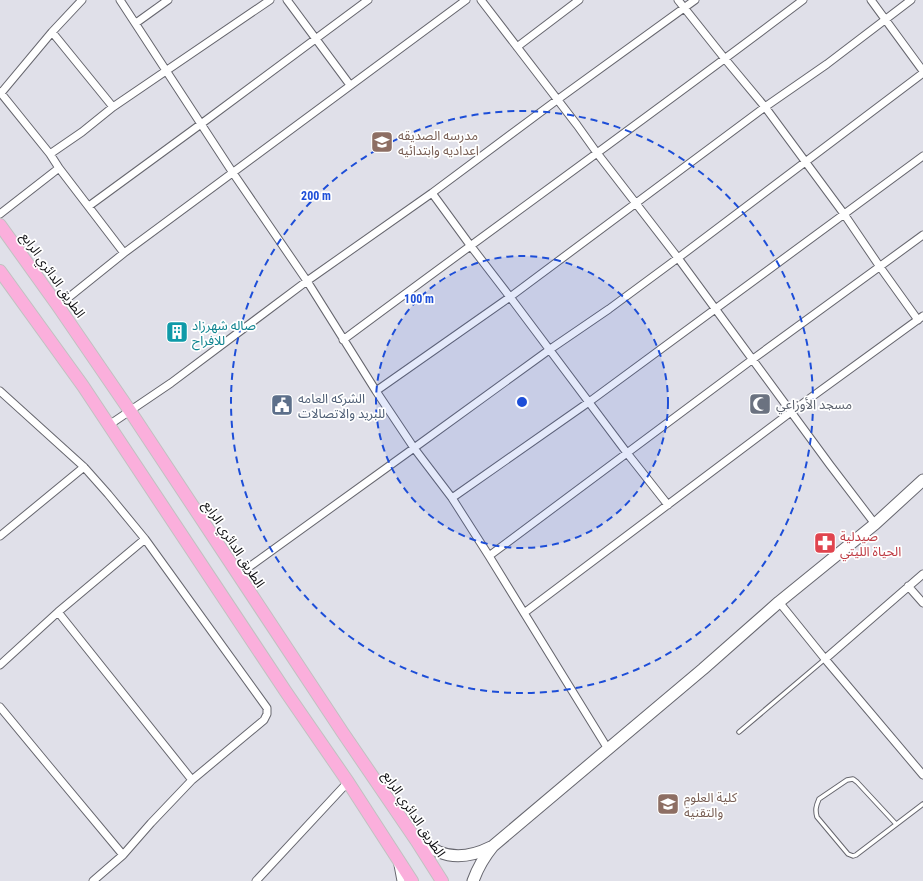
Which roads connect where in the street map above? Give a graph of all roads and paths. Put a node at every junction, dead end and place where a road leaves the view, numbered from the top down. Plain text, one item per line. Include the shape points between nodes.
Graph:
1 (82, 0) edge
2 (120, 0) edge
3 (168, 0) edge
4 (270, 0) edge
5 (287, 0) edge
6 (368, 0) edge
7 (466, 0) edge
8 (481, 0) edge
9 (579, 0) edge
10 (678, 0) edge
11 (695, 0) edge
12 (803, 0) edge
13 (871, 0) edge
14 (911, 0) edge
15 (684, 8) junction
16 (886, 19) junction
17 (136, 23) junction
18 (52, 32) junction
19 (316, 38) junction
20 (517, 47) junction
21 (725, 59) junction
22 (166, 71) junction
23 (923, 72) edge
24 (350, 85) junction
25 (0, 92) edge
26 (557, 100) junction
27 (113, 107) junction
28 (765, 107) junction
29 (201, 124) junction
30 (597, 153) junction
31 (50, 154) junction
32 (923, 156) edge
33 (805, 163) junction
34 (59, 168) junction
35 (233, 173) junction
36 (432, 193) junction
37 (636, 203) junction
38 (89, 206) junction
39 (0, 214) edge
40 (844, 214) junction
41 (0, 225) edge
42 (923, 235) edge
43 (470, 245) junction
44 (124, 253) junction
45 (678, 258) junction
46 (880, 267) junction
47 (0, 271) edge
48 (307, 281) junction
49 (510, 297) junction
50 (58, 306) junction
51 (716, 309) junction
52 (921, 318) edge
53 (343, 340) junction
54 (549, 350) junction
55 (753, 359) junction
56 (0, 391) edge
57 (376, 391) junction
58 (589, 402) junction
59 (130, 412) junction
60 (791, 412) junction
61 (109, 425) junction
62 (414, 448) junction
63 (627, 453) junction
64 (84, 467) junction
65 (923, 480) edge
66 (452, 498) junction
67 (668, 505) junction
68 (875, 524) junction
69 (0, 536) edge
70 (145, 539) junction
71 (489, 556) junction
72 (923, 574) edge
73 (238, 575) junction
74 (908, 586) junction
75 (779, 602) junction
76 (923, 603) edge
77 (58, 612) junction
78 (524, 612) junction
79 (825, 659) junction
80 (0, 665) edge
81 (0, 707) edge
82 (739, 732) dead end
83 (608, 749) junction
84 (923, 775) edge
85 (192, 780) junction
86 (348, 782) junction
87 (923, 804) edge
88 (896, 824) junction
89 (416, 840) junction
90 (493, 846) junction
91 (123, 855) junction
92 (396, 855) junction
93 (93, 881) edge
94 (256, 881) edge
95 (401, 881) edge
96 (412, 881) edge
97 (442, 881) edge
98 (473, 881) edge

1 - 18 street
2 - 17 street
3 - 17 street
4 - 22 street
5 - 19 street
6 - 19 street
7 - 24 street
8 - 20 street
9 - 20 street
10 - 15 street
11 - 15 street
12 - 21 street
13 - 16 street
14 - 16 street
15 - 21 street
15 - 26 street
16 - 23 street
16 - 28 street
17 - 22 street
18 - 25 street
18 - 27 street
19 - 24 street
19 - 29 street
20 - 26 street
21 - 28 street
21 - 30 street
22 - 27 street
22 - 29 street
23 - 33 street
24 - 35 street
25 - 31 street
26 - 30 street
26 - 36 street
27 - 31 street
28 - 33 street
28 - 37 street
29 - 35 street
29 - 38 street
30 - 37 street
30 - 43 street
31 - 34 street
32 - 40 street
33 - 40 street
33 - 45 street
34 - 38 street
34 - 39 street
35 - 44 street
35 - 48 street
36 - 43 street
36 - 48 street
37 - 45 street
37 - 49 street
38 - 44 street
40 - 46 street
40 - 51 street
41 - 50 main road, الطريق الدائري الرابع
42 - 46 street
43 - 49 street
43 - 53 street
44 - 50 street
45 - 51 street
45 - 54 street
46 - 52 street
46 - 55 street
47 - 61 main road
48 - 53 street
48 - 59 street
49 - 54 street
49 - 57 street
50 - 59 main road, الطريق الدائري الرابع
51 - 55 street
51 - 58 street
52 - 60 street
53 - 57 street
54 - 58 street
54 - 62 street
55 - 60 street
55 - 63 street
56 - 64 street
57 - 62 street
58 - 63 street
58 - 66 street
59 - 61 street
59 - 73 main road, الطريق الدائري الرابع
60 - 67 street
60 - 68 street
61 - 86 main road
62 - 66 street
62 - 73 street
63 - 67 street
63 - 71 street
64 - 69 street
64 - 70 street
65 - 68 street
66 - 71 street
67 - 78 street
68 - 75 street
70 - 77 street
70 - 85 street via 267,708 264,720
71 - 78 street
72 - 74 street
73 - 89 main road, الطريق الدائري الرابع
74 - 76 street
74 - 79 street
75 - 79 street
75 - 83 street
77 - 80 street
77 - 85 street
78 - 83 street
79 - 82 lane
79 - 84 street
81 - 91 street
83 - 90 street
85 - 91 street
86 - 92 main road
86 - 94 street
87 - 88 lane
88 - 88 lane via 853,856 848,854 817,817 815,811 820,799 847,780 853,779
89 - 90 street via 440,853 453,855 466,855
89 - 97 main road, الطريق الدائري الرابع
90 - 98 street via 482,861
91 - 93 street
92 - 95 street
92 - 96 main road

